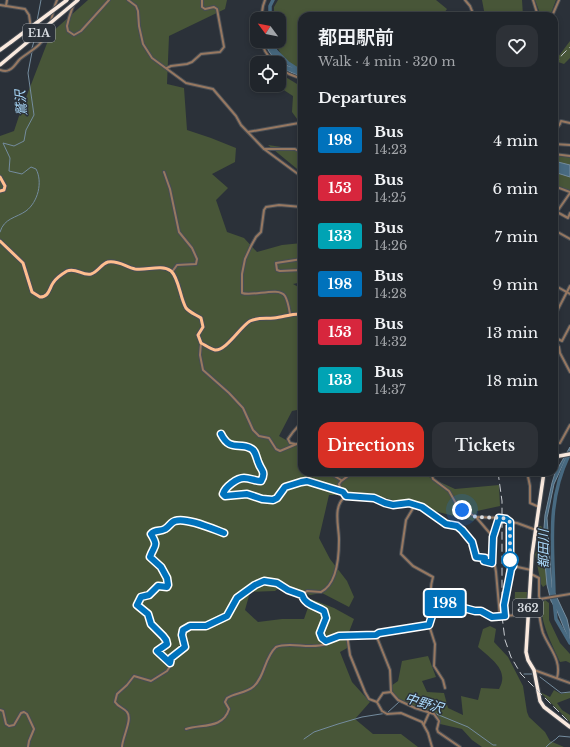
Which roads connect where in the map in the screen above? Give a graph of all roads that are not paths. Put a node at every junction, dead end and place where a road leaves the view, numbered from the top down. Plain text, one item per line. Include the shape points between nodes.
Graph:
1 (7, 0) edge
2 (57, 0) edge
3 (67, 0) edge
4 (75, 0) edge
5 (78, 0) edge
6 (109, 0) edge
7 (128, 0) edge
8 (202, 0) edge
9 (265, 0) edge
10 (465, 0) edge
11 (533, 0) edge
12 (559, 0) edge
13 (0, 5) edge
14 (6, 6) junction
15 (262, 12) edge
16 (472, 12) edge
17 (537, 12) edge
18 (554, 12) edge
19 (45, 37) junction
20 (0, 50) edge
21 (0, 65) edge
22 (167, 68) junction
23 (0, 70) edge
24 (286, 72) edge
25 (298, 77) edge
26 (298, 123) edge
27 (570, 123) edge
28 (558, 127) edge
29 (248, 132) junction
30 (558, 144) edge
31 (570, 145) edge
32 (264, 149) junction
33 (298, 151) edge
34 (558, 154) edge
35 (570, 156) edge
36 (164, 172) dead end
37 (298, 174) edge
38 (0, 177) edge
39 (558, 188) edge
40 (0, 191) edge
41 (570, 193) edge
42 (298, 207) edge
43 (558, 211) edge
44 (558, 213) edge
45 (570, 214) edge
46 (558, 232) edge
47 (570, 238) edge
48 (0, 241) edge
49 (298, 260) edge
50 (298, 270) edge
51 (172, 272) junction
52 (570, 286) edge
53 (558, 288) edge
54 (567, 292) junction
55 (570, 294) edge
56 (558, 309) edge
57 (290, 314) junction
58 (298, 314) edge
59 (570, 326) edge
60 (558, 339) edge
61 (201, 343) junction
62 (558, 346) edge
63 (570, 372) edge
64 (570, 425) edge
65 (298, 426) edge
66 (221, 434) dead end
67 (558, 443) edge
68 (296, 444) joint
69 (570, 454) edge
70 (558, 456) edge
71 (334, 476) edge
72 (349, 476) edge
73 (432, 476) edge
74 (528, 476) edge
75 (543, 476) edge
76 (341, 480) junction
77 (343, 492) junction
78 (346, 496) junction
79 (415, 505) junction
80 (539, 507) junction
81 (476, 517) junction
82 (499, 518) junction
83 (510, 522) junction
84 (536, 530) junction
85 (224, 533) dead end
86 (493, 537) junction
87 (492, 563) junction
88 (513, 566) junction
89 (531, 572) junction
90 (302, 595) junction
91 (569, 595) edge
92 (435, 606) junction
93 (537, 607) dead end
94 (539, 613) junction
95 (528, 614) junction
96 (505, 616) junction
97 (500, 617) junction
98 (429, 625) junction
99 (348, 635) junction
100 (376, 635) junction
101 (328, 641) junction
102 (170, 663) junction
103 (534, 670) junction
104 (557, 678) junction
105 (570, 683) edge
106 (445, 688) dead end
107 (391, 692) junction
108 (378, 702) junction
109 (0, 710) edge
110 (429, 713) junction
111 (424, 724) junction
112 (570, 727) edge
113 (186, 729) dead end
114 (28, 747) edge
115 (122, 747) edge
116 (432, 747) edge
117 (460, 747) edge

1 - 14 street
2 - 19 street
3 - 20 highway, E1A, bridge
4 - 6 street via 67,26 68,31 74,35 81,31
5 - 21 highway, E1A, bridge
7 - 22 street via 138,11 145,49 152,58
8 - 22 street via 202,7 205,9 217,9 224,47 220,52 201,54 192,62
9 - 15 street
10 - 16 street
11 - 17 street
12 - 18 street
13 - 14 street
14 - 19 street via 25,9 33,30
19 - 23 street via 11,69
22 - 29 street via 186,83 213,88
24 - 25 street
26 - 29 street
27 - 28 street via 561,121
29 - 32 street
30 - 31 street
32 - 33 street
32 - 37 street
34 - 35 street
36 - 51 street via 179,232 197,259 196,264 178,265
38 - 40 main road via 5,186 4,190
39 - 41 street
41 - 43 street
42 - 57 street via 266,207 262,230 245,259 242,274 242,293 280,292 286,299
44 - 45 street via 568,218
46 - 47 street
48 - 51 main road via 23,263 32,292 40,297 47,295 52,284 69,270 90,274 110,262 118,262 136,269 159,268
49 - 50 street via 276,264 277,270 280,271
51 - 61 main road via 186,308 203,322 198,335
52 - 54 street
53 - 54 street
54 - 55 street
54 - 56 street
57 - 58 main road
57 - 61 main road via 257,318 249,322 220,349 214,350
59 - 60 street via 562,341
61 - 68 street via 203,370 243,408 253,430 259,436 269,438 279,450
62 - 63 street
64 - 67 street
65 - 68 street via 288,439
66 - 77 street via 226,442 232,445 252,449 263,472 261,481 243,478 238,480 224,491 225,496 247,494 273,500 285,487 307,481
69 - 70 highway
71 - 76 street
72 - 76 street
73 - 81 street via 447,489 458,507
74 - 80 street via 530,503
75 - 80 highway, 362
76 - 77 street via 339,484
77 - 78 street
78 - 79 street via 374,498 393,505
78 - 90 street via 341,500 337,520 338,545 332,580 321,592 307,591
79 - 87 street via 446,524 457,526 472,542 476,557 485,558 484,561
79 - 92 street via 406,520 401,549 402,554 413,566 433,577 430,589
80 - 84 highway, 362
81 - 82 street
81 - 86 street
82 - 83 street
82 - 86 street
83 - 84 street
83 - 88 street via 510,564
84 - 89 highway, 362
85 - 102 street via 201,524 177,520 165,530 151,534 156,545 150,557 161,567 168,585 158,586 149,595 141,597 137,605 148,614 151,624 166,640 167,644 157,651
86 - 87 street
87 - 97 street via 496,572
88 - 89 street
88 - 96 street via 504,605
89 - 91 street via 539,578 539,598 543,600
89 - 95 highway, 362
90 - 101 street via 309,604 324,611 326,618 320,633 324,640
90 - 102 street via 272,581 255,585 237,598 227,616 206,626 190,626 183,630 185,647 171,658
92 - 97 street via 444,602 481,611 492,617
92 - 98 street
93 - 94 street
94 - 95 street
94 - 104 street via 542,630 558,665
95 - 96 street
95 - 103 highway, 362 via 526,652
96 - 97 street
98 - 100 street
98 - 106 street via 435,644 434,666
99 - 100 street
99 - 101 street
99 - 108 street via 350,655 364,692 369,699
100 - 107 street via 390,670
101 - 113 street via 315,647 276,647 253,687 227,698 225,702 229,709 222,721
102 - 115 street via 167,671 152,680 133,676 117,694 115,702 130,718
103 - 104 street
103 - 112 highway, 362 via 540,701
104 - 105 street
107 - 108 street via 383,693
107 - 110 street via 398,700
108 - 111 street via 382,711 387,714 401,713
109 - 114 street via 3,711 6,724 10,726 14,725 21,713 27,714 34,729
110 - 111 street
110 - 117 street via 434,714 439,721 438,732
111 - 116 street

